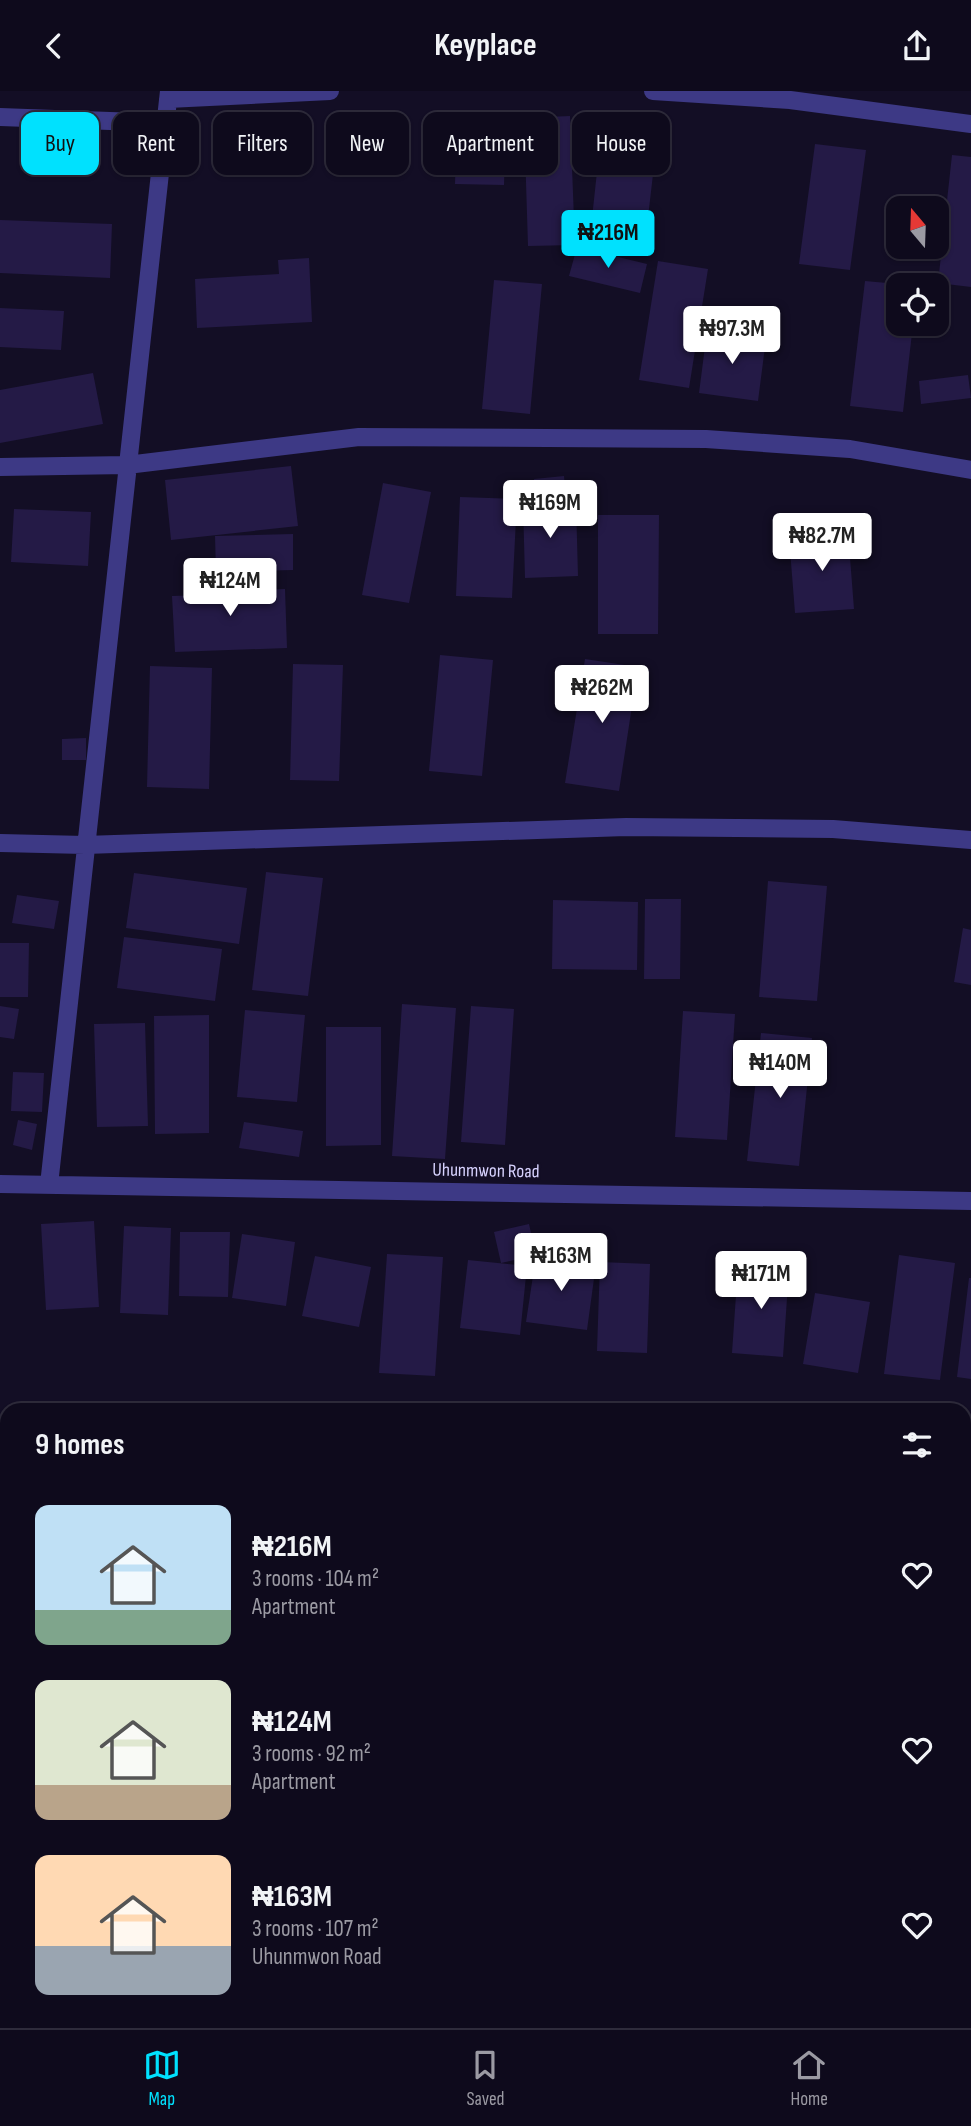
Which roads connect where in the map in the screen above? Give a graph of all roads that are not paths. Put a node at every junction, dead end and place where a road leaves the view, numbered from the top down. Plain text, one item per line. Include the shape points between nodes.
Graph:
1 (330, 91) edge
2 (653, 91) edge
3 (168, 95) edge
4 (0, 117) edge
5 (113, 121) edge
6 (971, 124) edge
7 (159, 175) edge
8 (127, 465) junction
9 (0, 467) edge
10 (971, 470) edge
11 (971, 839) edge
12 (0, 843) edge
13 (85, 845) junction
14 (0, 1184) edge
15 (49, 1185) junction
16 (971, 1201) edge

1 - 3 street
2 - 6 street via 790,100
4 - 5 street
7 - 8 street
8 - 9 street
8 - 10 street via 359,437 552,437 706,439 836,448
8 - 13 street
11 - 13 street via 832,828 626,827
12 - 13 street
13 - 15 street
14 - 15 street, Uhunmwon Road
15 - 16 street, Uhunmwon Road

